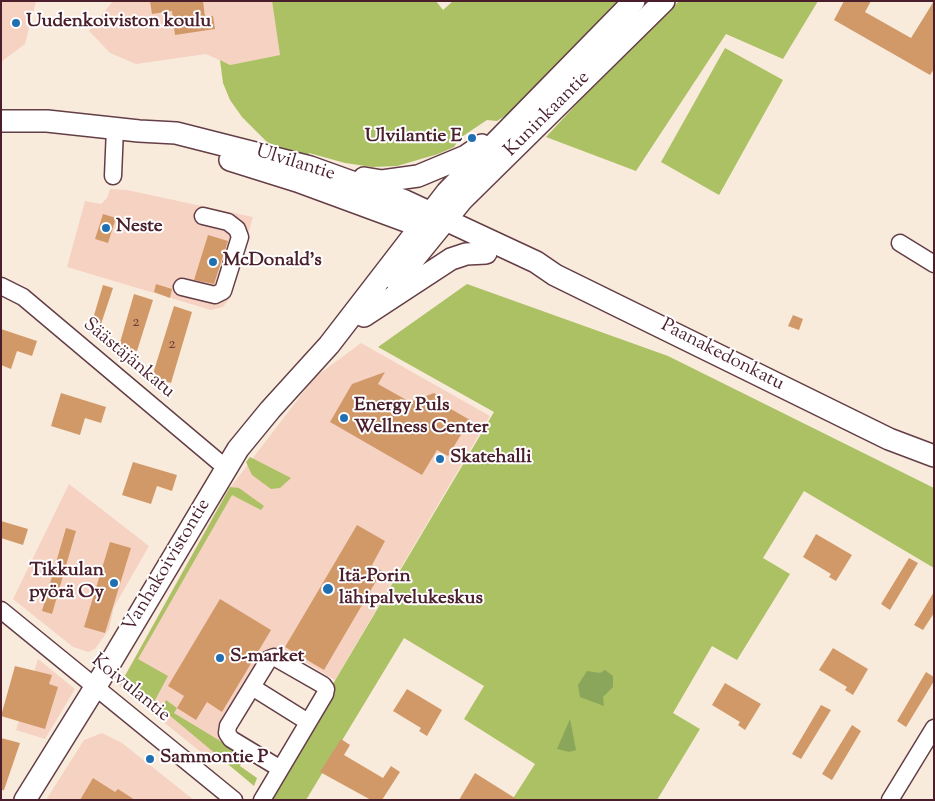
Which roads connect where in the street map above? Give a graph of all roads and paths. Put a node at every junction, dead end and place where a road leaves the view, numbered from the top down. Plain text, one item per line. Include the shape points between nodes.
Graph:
1 (634, 1) edge
2 (664, 1) edge
3 (556, 79) junction
4 (1, 121) edge
5 (115, 128) junction
6 (140, 131) junction
7 (310, 167) junction
8 (113, 176) dead end
9 (203, 216) dead end
10 (433, 222) junction
11 (900, 243) dead end
12 (486, 253) junction
13 (934, 264) edge
14 (555, 276) junction
15 (1, 286) edge
16 (188, 288) dead end
17 (364, 316) junction
18 (329, 346) junction
19 (889, 439) junction
20 (934, 456) edge
21 (934, 467) edge
22 (226, 468) junction
23 (1, 610) edge
24 (95, 687) junction
25 (252, 687) junction
26 (308, 722) junction
27 (934, 728) edge
28 (279, 768) junction
29 (25, 800) edge
30 (234, 800) edge
31 (262, 800) edge
32 (890, 800) edge

1 - 3 main road, Kuninkaantie
2 - 10 main road, Kuninkaantie via 462,200
3 - 7 main road via 466,156 418,176 382,181
3 - 10 main road, Kuninkaantie via 448,192
4 - 5 main road, Ulvilantie via 47,121
5 - 6 main road, Ulvilantie
5 - 8 street
6 - 7 main road, Ulvilantie via 176,133
6 - 10 main road, Ulvilantie via 172,144
7 - 10 main road, Ulvilantie
9 - 16 street via 228,222 237,229 240,237 223,291 215,295
10 - 12 main road, Paanakedonkatu
10 - 14 main road, Paanakedonkatu via 536,262
10 - 17 main road, Vanhakoivistontie via 409,267
10 - 18 main road, Vanhakoivistontie via 384,276
11 - 13 street
12 - 14 main road, Paanakedonkatu via 530,271
12 - 17 main road via 451,259
14 - 19 main road, Paanakedonkatu
15 - 22 street, Säästäjänkatu via 23,297
17 - 18 main road, Vanhakoivistontie
18 - 22 main road, Vanhakoivistontie via 270,410
19 - 20 main road, Paanakedonkatu
19 - 21 main road, Paanakedonkatu
22 - 24 main road, Vanhakoivistontie
23 - 24 street, Koivulantie
24 - 29 main road, Vanhakoivistontie
24 - 30 street, Koivulantie
25 - 26 street
25 - 26 street via 269,659 274,657 323,685 325,694
25 - 28 street via 227,733
26 - 28 street
27 - 32 street
28 - 31 street

